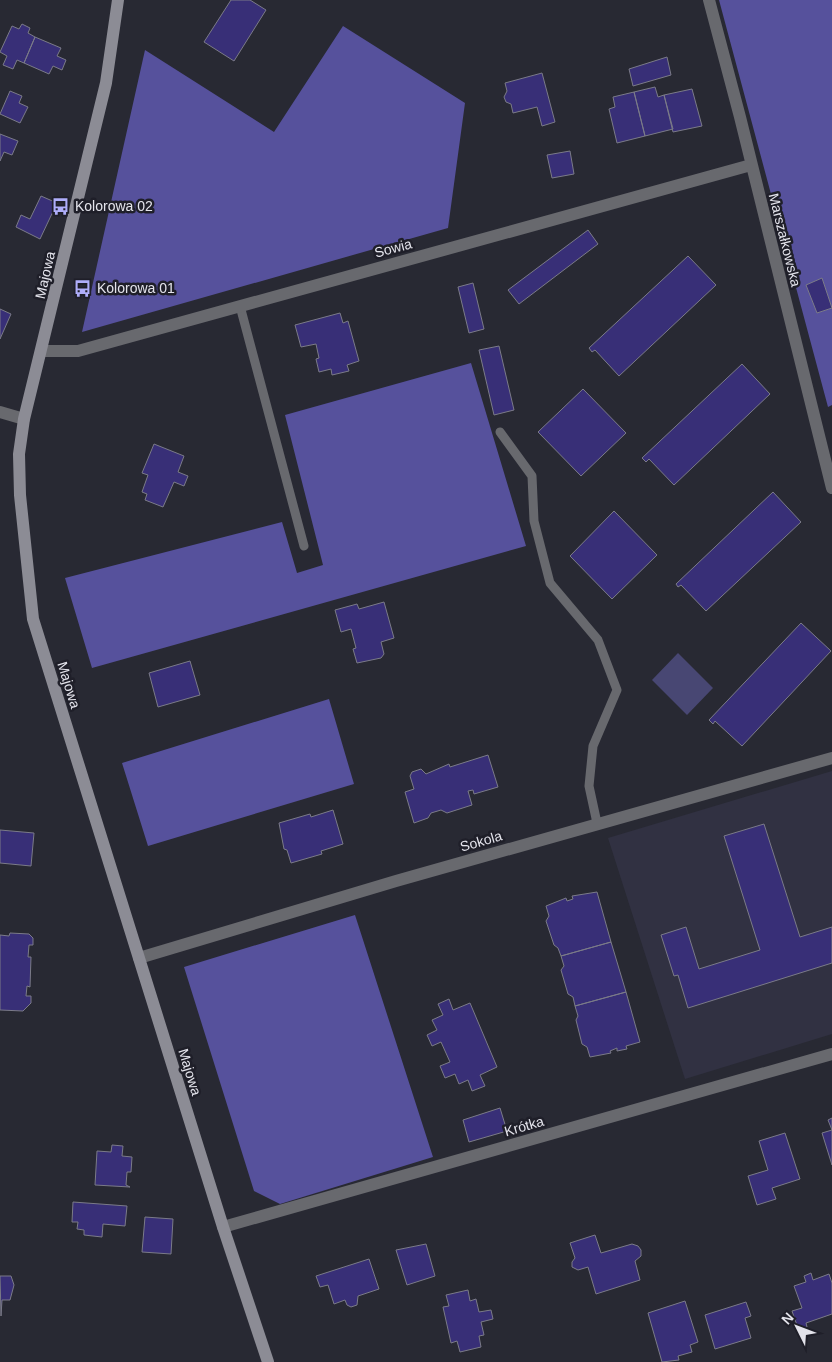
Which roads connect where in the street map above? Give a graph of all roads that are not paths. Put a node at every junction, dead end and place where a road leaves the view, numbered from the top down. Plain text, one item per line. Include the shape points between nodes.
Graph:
1 (118, 0) edge
2 (709, 0) edge
3 (751, 166) junction
4 (240, 306) junction
5 (42, 351) junction
6 (0, 412) edge
7 (24, 419) junction
8 (500, 432) dead end
9 (832, 488) edge
10 (304, 546) dead end
11 (832, 758) edge
12 (597, 823) junction
13 (139, 958) junction
14 (832, 1054) edge
15 (223, 1227) junction
16 (268, 1362) edge

1 - 5 street, Majowa via 106,83
2 - 3 street, Marszałkowska
3 - 4 street, Sowia
3 - 9 street, Marszałkowska
4 - 5 street, Sowia via 78,351
4 - 10 lane
5 - 7 street, Majowa
6 - 7 street
7 - 13 street, Majowa via 19,454 20,495 33,619
8 - 12 lane via 532,476 534,521 550,582 598,640 617,690 593,746 589,786
11 - 12 street, Sokola
12 - 13 street, Sokola
13 - 15 street, Majowa
14 - 15 street, Krótka
15 - 16 street, Majowa

